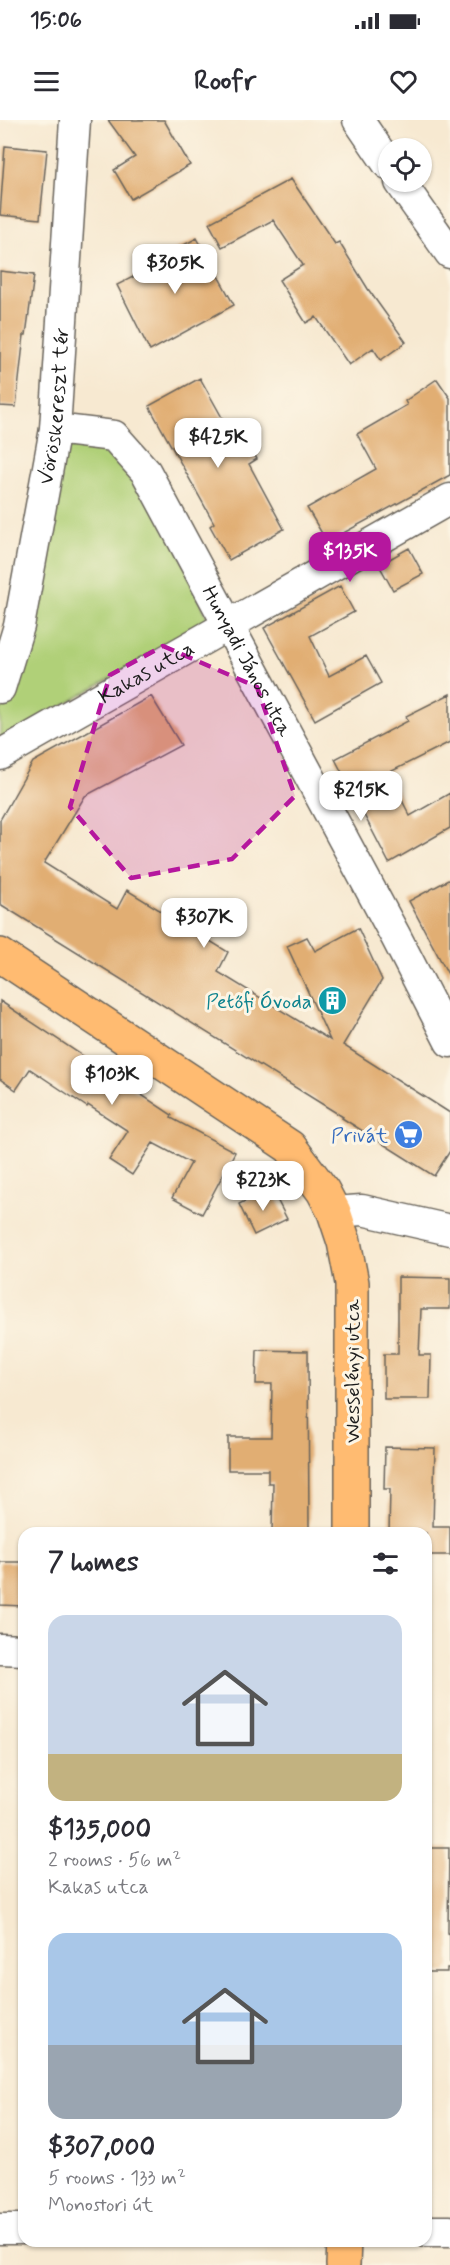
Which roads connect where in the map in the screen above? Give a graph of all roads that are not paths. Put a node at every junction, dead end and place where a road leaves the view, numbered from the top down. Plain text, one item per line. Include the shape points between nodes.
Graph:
1 (75, 120) edge
2 (358, 120) edge
3 (378, 149) edge
4 (407, 192) edge
5 (450, 253) edge
6 (55, 429) junction
7 (450, 499) edge
8 (227, 624) junction
9 (0, 688) edge
10 (0, 755) edge
11 (0, 955) edge
12 (450, 1042) edge
13 (334, 1212) junction
14 (450, 1230) edge
15 (352, 1527) edge
16 (0, 1649) edge
17 (18, 1650) edge
18 (0, 2229) edge
19 (18, 2229) edge
20 (432, 2231) edge
21 (450, 2231) edge
22 (344, 2247) edge
23 (343, 2265) edge

1 - 6 street, Vöröskereszt tér
2 - 3 street
4 - 5 street
6 - 8 street, Hunyadi János utca via 114,436 146,472
6 - 9 street, Vöröskereszt tér via 19,627
7 - 8 street, Kakas utca
8 - 10 street, Kakas utca
8 - 12 street, Hunyadi János utca
11 - 13 main road, Wesselényi utca via 290,1147
13 - 14 street via 362,1210
13 - 15 main road, Wesselényi utca via 352,1283
16 - 17 street
18 - 19 street
20 - 21 street
22 - 23 main road

